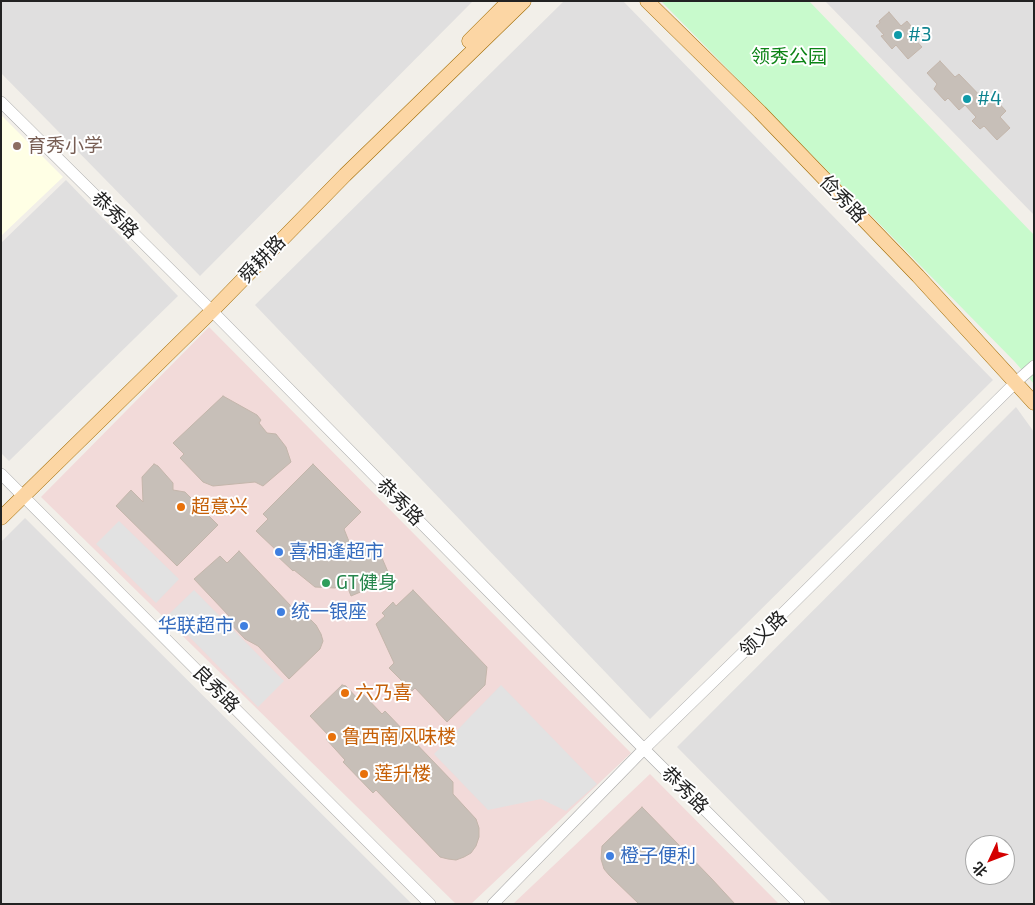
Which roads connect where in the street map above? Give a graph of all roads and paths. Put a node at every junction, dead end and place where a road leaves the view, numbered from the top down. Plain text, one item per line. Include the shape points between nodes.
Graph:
1 (510, 1) edge
2 (524, 1) edge
3 (646, 1) edge
4 (1, 102) edge
5 (209, 308) junction
6 (1034, 366) edge
7 (1016, 382) junction
8 (1034, 403) edge
9 (1, 474) edge
10 (20, 492) junction
11 (1, 504) edge
12 (1, 518) edge
13 (644, 750) junction
14 (430, 904) edge
15 (493, 904) edge
16 (799, 904) edge

1 - 5 main road, 舜耕路
2 - 5 main road, 舜耕路
3 - 7 main road, 俭秀路 via 760,112
4 - 5 street, 恭秀路
5 - 10 main road, 舜耕路
5 - 13 street, 恭秀路
6 - 7 street, 领义路
7 - 8 main road, 俭秀路
7 - 13 street, 领义路
9 - 10 street, 良秀路
10 - 11 main road, 舜耕路
10 - 12 main road, 舜耕路
10 - 14 street, 良秀路
13 - 15 street, 领义路
13 - 16 street, 恭秀路

